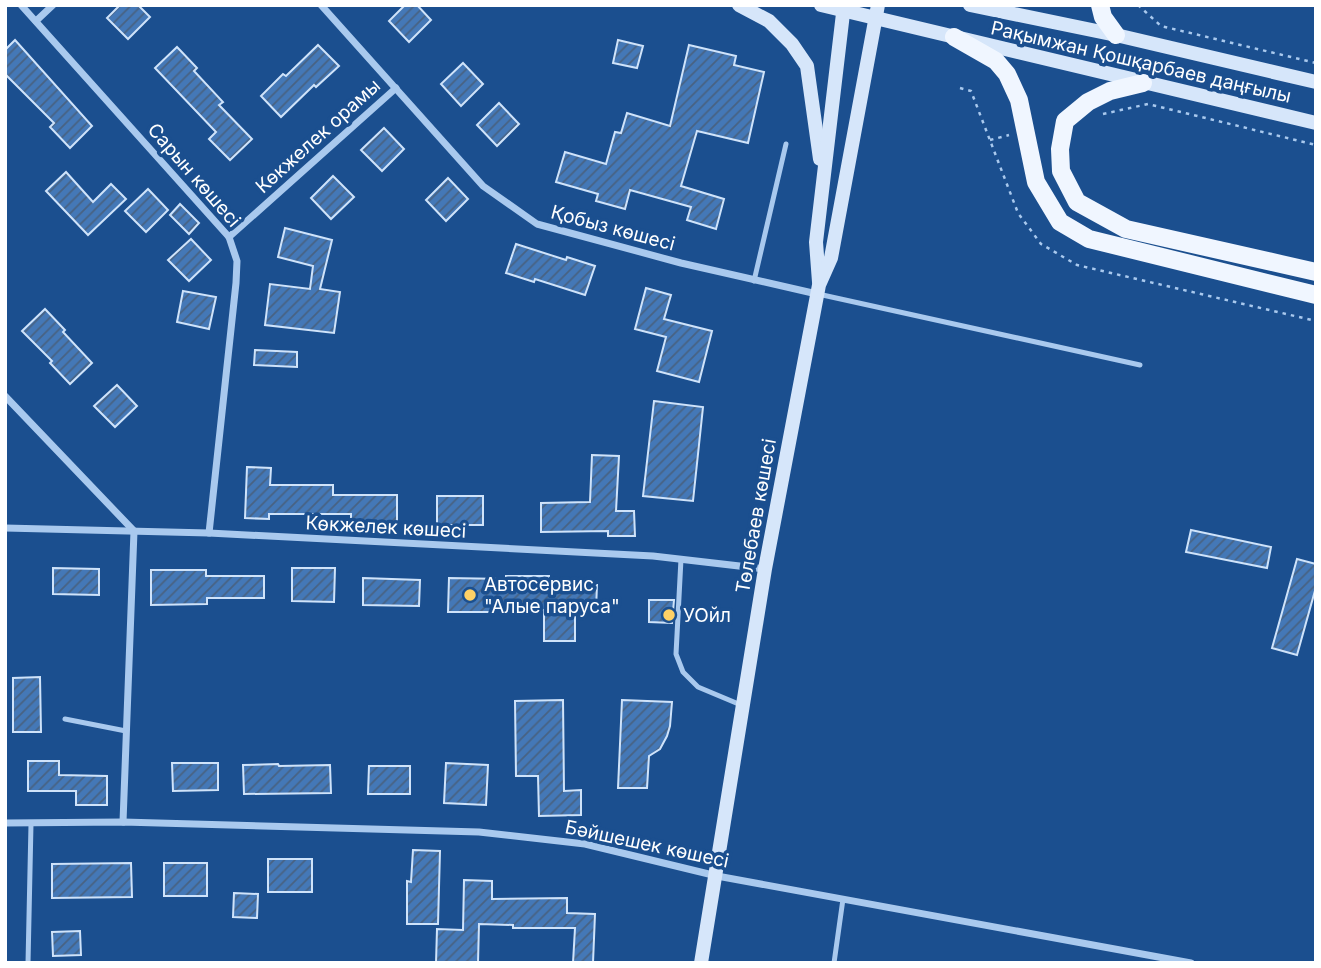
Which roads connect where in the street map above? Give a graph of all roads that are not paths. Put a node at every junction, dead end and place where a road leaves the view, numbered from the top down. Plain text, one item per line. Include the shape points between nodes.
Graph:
1 (21, 5) edge
2 (53, 5) edge
3 (321, 5) edge
4 (739, 5) edge
5 (821, 5) edge
6 (970, 5) edge
7 (1100, 5) edge
8 (844, 8) edge
9 (877, 12) edge
10 (36, 21) junction
11 (1116, 35) junction
12 (954, 37) junction
13 (1316, 82) edge
14 (1143, 83) junction
15 (396, 88) junction
16 (1316, 123) edge
17 (786, 144) dead end
18 (823, 182) junction
19 (229, 237) junction
20 (1316, 272) edge
21 (754, 281) junction
22 (818, 290) junction
23 (1316, 295) edge
24 (1140, 365) dead end
25 (5, 396) edge
26 (5, 528) edge
27 (134, 531) junction
28 (209, 533) junction
29 (681, 559) junction
30 (765, 569) junction
31 (743, 706) junction
32 (65, 719) dead end
33 (127, 731) junction
34 (124, 822) junction
35 (5, 823) edge
36 (31, 824) junction
37 (717, 876) junction
38 (843, 899) junction
39 (28, 963) edge
40 (701, 963) edge
41 (834, 963) edge
42 (1191, 963) edge

1 - 10 street, Сарын көшесі
2 - 10 street
3 - 15 street, Қобыз көшесі
4 - 18 street via 769,21 807,66
5 - 8 street
6 - 11 street, Рақымжан Қошқарбаев даңғылы
7 - 11 main road
8 - 9 street, Рақымжан Қошқарбаев даңғылы
8 - 18 street, Төлебаев көшесі
9 - 12 street, Рақымжан Қошқарбаев даңғылы
9 - 22 street, Төлебаев көшесі via 831,258
10 - 19 street, Сарын көшесі
11 - 13 street, Рақымжан Қошқарбаев даңғылы
12 - 14 street, Рақымжан Қошқарбаев даңғылы
12 - 23 main road via 996,61 1007,74 1019,100 1037,182 1060,222 1089,239
14 - 16 street, Рақымжан Қошқарбаев даңғылы
14 - 20 main road via 1088,102 1065,121 1061,171 1077,202 1126,229
15 - 19 street, Көкжелек орамы
15 - 21 street, Қобыз көшесі via 483,186 537,224
17 - 21 lane
18 - 22 street, Төлебаев көшесі via 816,242
19 - 28 street, Сарын көшесі via 237,261 236,283
21 - 22 street, Қобыз көшесі
22 - 24 lane
22 - 30 street, Төлебаев көшесі
25 - 27 street
26 - 27 street, Көкжелек көшесі
27 - 28 street, Көкжелек көшесі
27 - 33 street
28 - 29 street, Көкжелек көшесі
29 - 30 street, Көкжелек көшесі
29 - 31 lane via 676,654 683,672 698,687
30 - 31 street, Төлебаев көшесі
31 - 37 street, Төлебаев көшесі
32 - 33 lane
33 - 34 street
34 - 36 street, Бәйшешек көшесі
34 - 37 street, Бәйшешек көшесі via 479,832 585,844
35 - 36 street, Бәйшешек көшесі
36 - 39 lane
37 - 38 street, Бәйшешек көшесі
37 - 40 street, Төлебаев көшесі
38 - 41 lane
38 - 42 street, Бәйшешек көшесі

